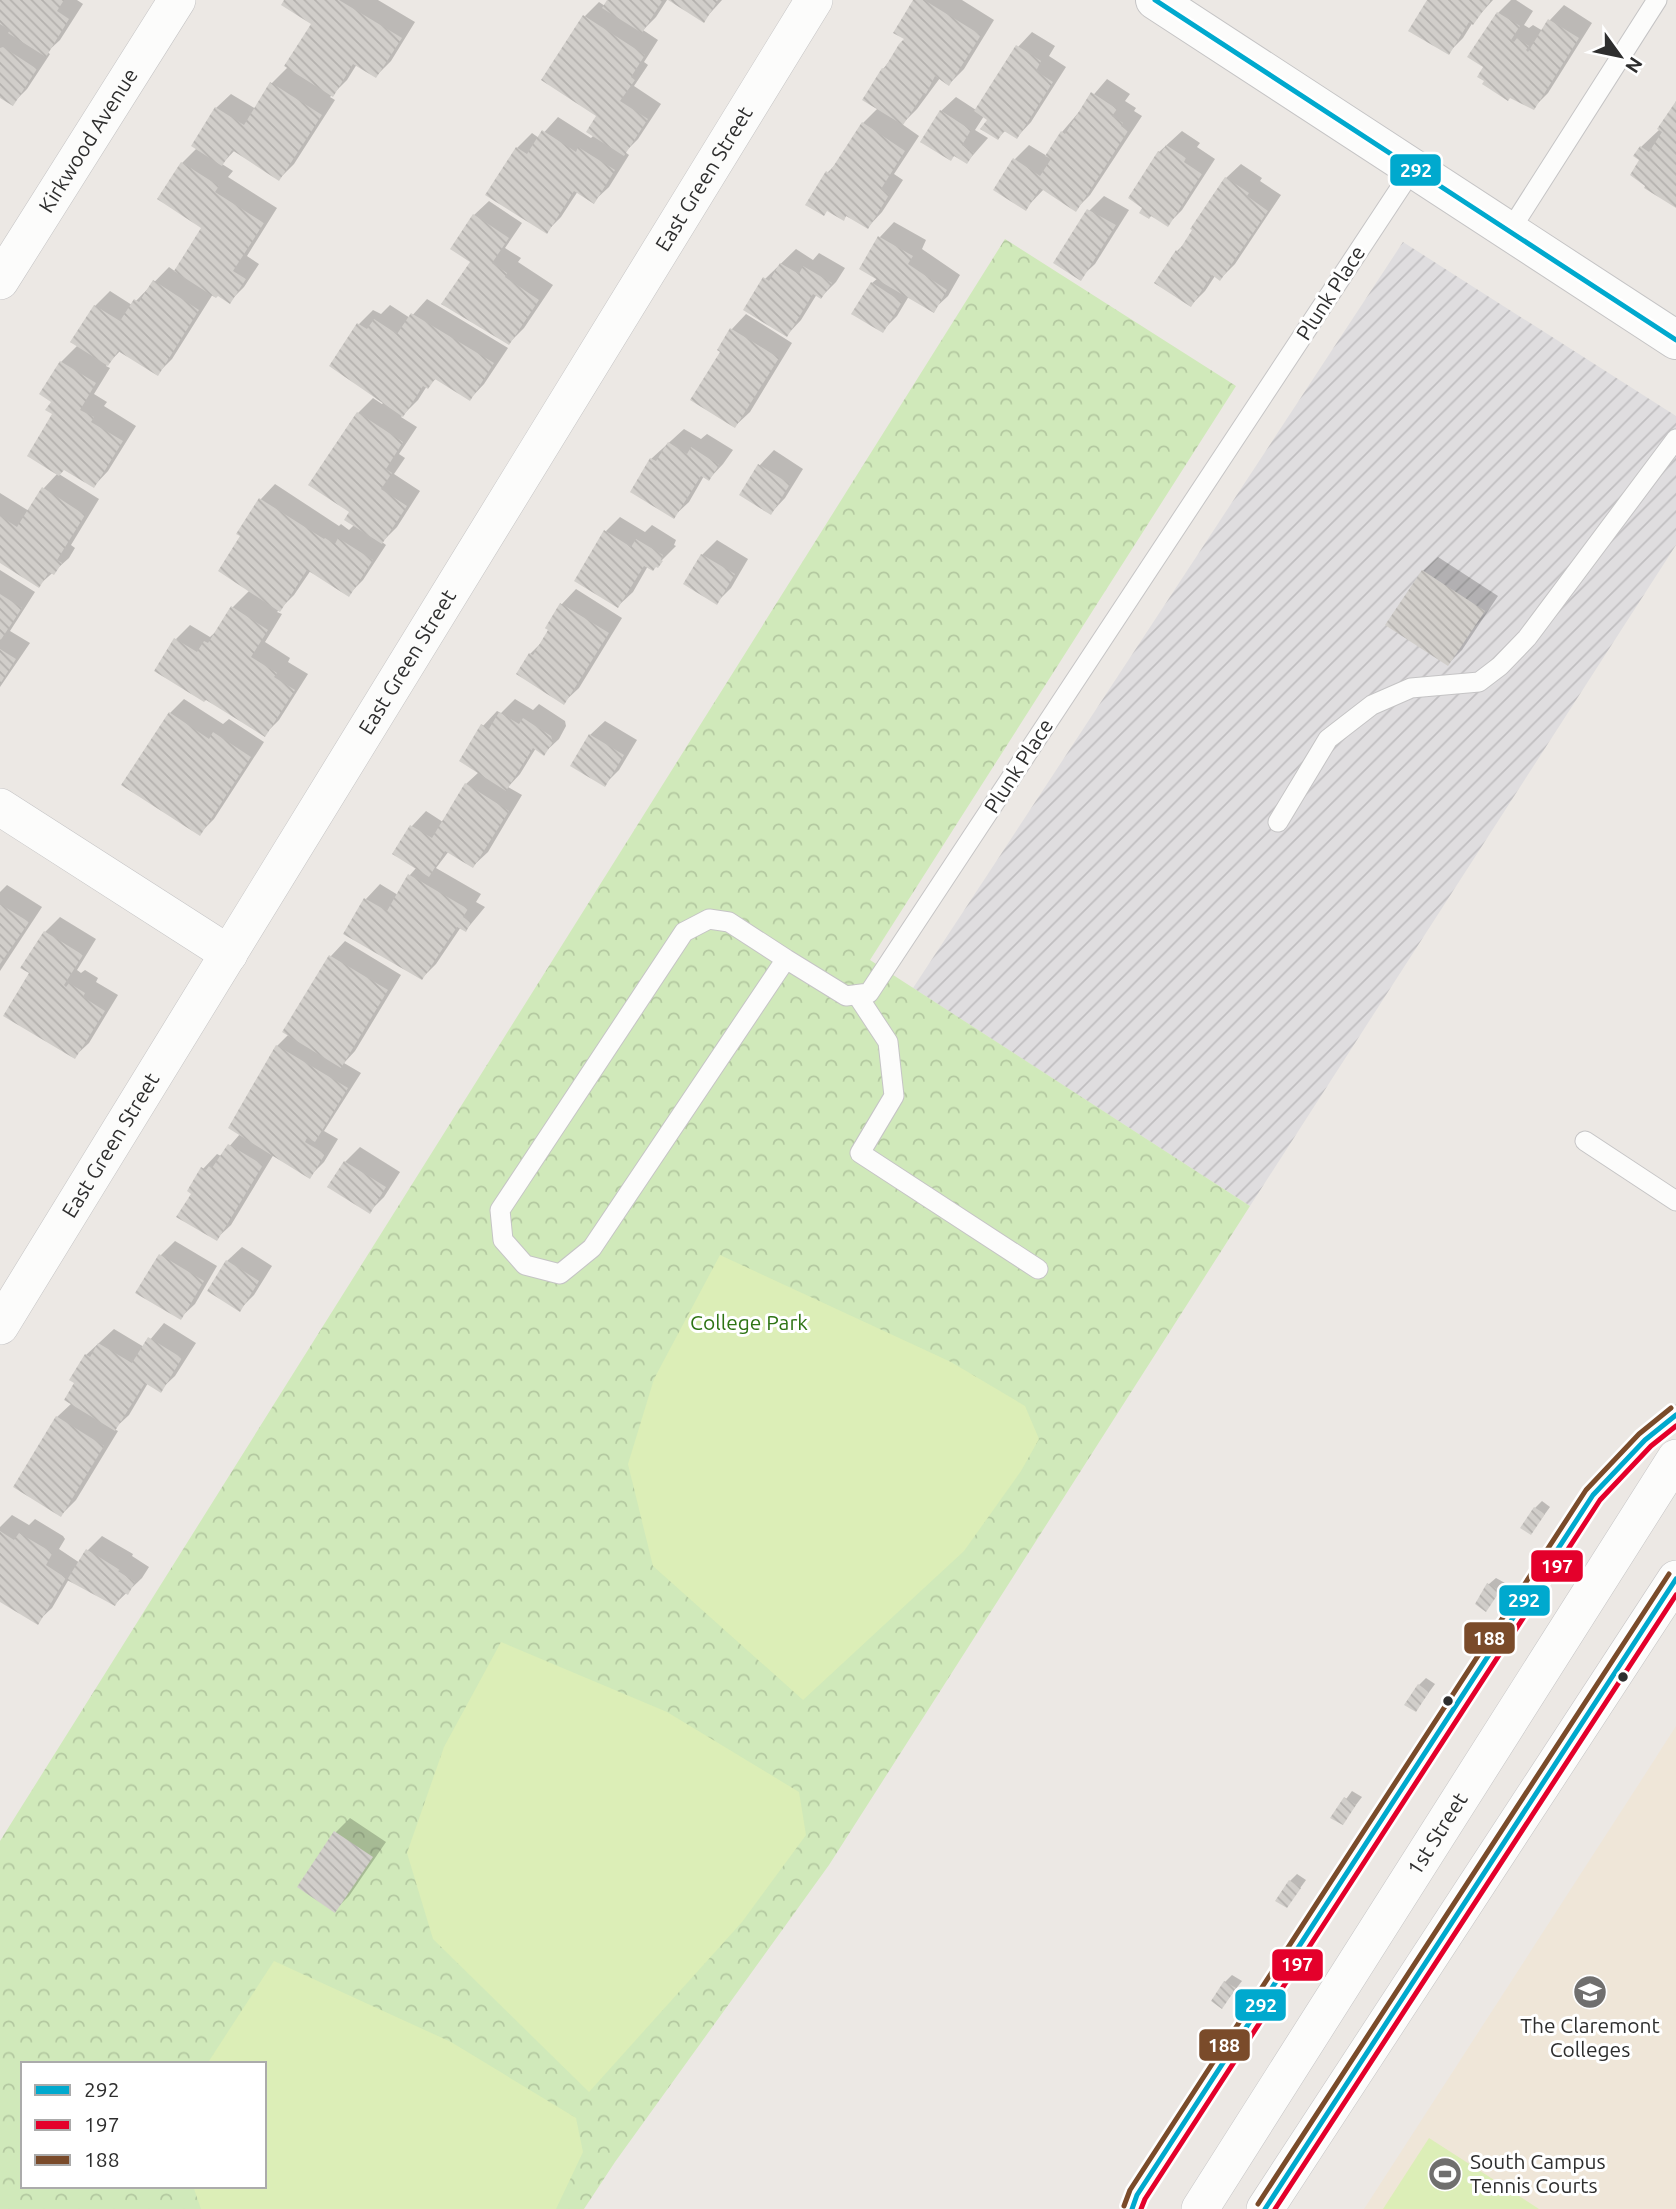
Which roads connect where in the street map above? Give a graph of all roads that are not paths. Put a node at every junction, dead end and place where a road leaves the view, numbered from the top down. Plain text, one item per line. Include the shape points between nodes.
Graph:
1 (177, 0) edge
2 (814, 0) edge
3 (1155, 0) edge
4 (1657, 0) edge
5 (1412, 170) junction
6 (1508, 232) junction
7 (0, 282) edge
8 (1676, 340) edge
9 (1676, 439) edge
10 (0, 807) edge
11 (1278, 822) dead end
12 (229, 954) junction
13 (786, 958) junction
14 (857, 995) junction
15 (1585, 1141) dead end
16 (1676, 1200) edge
17 (1038, 1269) dead end
18 (0, 1326) edge
19 (1676, 1415) edge
20 (1676, 1458) edge
21 (1676, 1579) edge
22 (1132, 2209) edge
23 (1200, 2209) edge
24 (1265, 2209) edge

1 - 7 street, Kirkwood Avenue
2 - 12 street, East Green Street
3 - 5 street
4 - 6 lane
5 - 6 street
5 - 14 lane, Plunk Place via 869,993
6 - 8 street
9 - 11 lane via 1527,638 1500,666 1479,682 1411,688 1372,705 1328,739
10 - 12 street
12 - 18 street, East Green Street
13 - 13 lane via 592,1248 560,1274 525,1265 503,1240 500,1210 684,932 709,919 729,922
13 - 14 lane via 846,996
14 - 17 lane via 888,1042 894,1096 860,1153
15 - 16 lane
19 - 22 lane via 1645,1440 1593,1495
20 - 23 street, 1st Street
21 - 24 street

